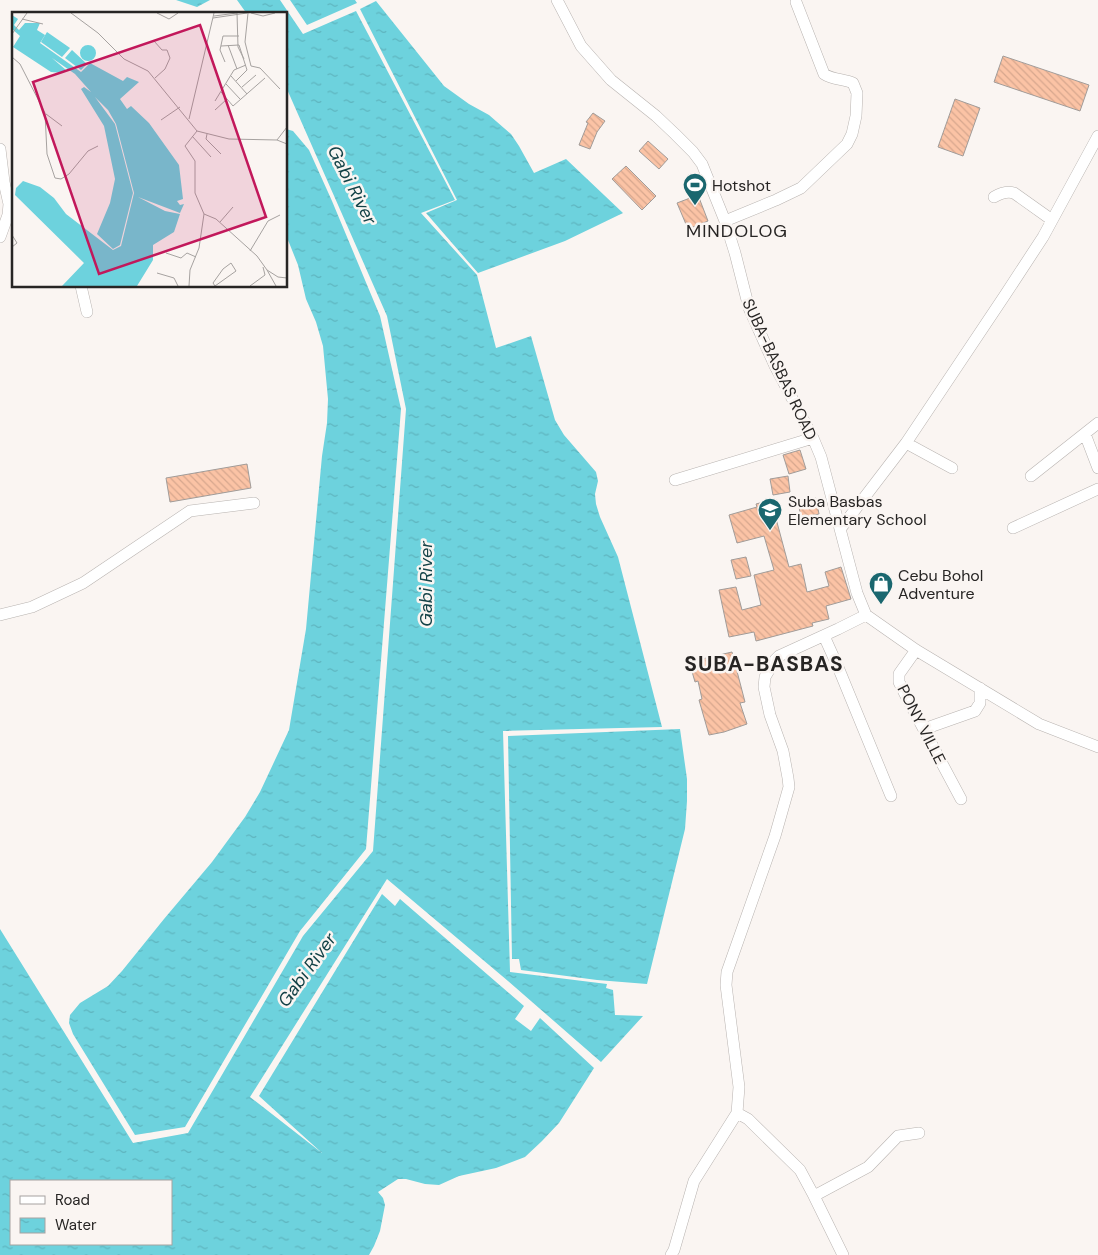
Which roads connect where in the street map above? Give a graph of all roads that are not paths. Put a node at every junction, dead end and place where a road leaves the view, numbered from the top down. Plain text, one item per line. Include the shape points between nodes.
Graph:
1 (557, 0) edge
2 (796, 2) dead end
3 (1098, 136) edge
4 (0, 149) edge
5 (994, 197) dead end
6 (12, 210) edge
7 (1052, 220) junction
8 (724, 221) junction
9 (0, 237) edge
10 (81, 288) edge
11 (87, 312) dead end
12 (1098, 423) edge
13 (1084, 434) junction
14 (813, 438) junction
15 (906, 443) junction
16 (952, 468) dead end
17 (1098, 468) edge
18 (1031, 476) dead end
19 (675, 480) dead end
20 (1098, 489) edge
21 (254, 503) dead end
22 (841, 528) junction
23 (1013, 528) dead end
24 (0, 615) edge
25 (866, 615) junction
26 (824, 636) junction
27 (916, 650) junction
28 (980, 688) junction
29 (924, 729) junction
30 (1098, 746) edge
31 (891, 796) dead end
32 (961, 799) dead end
33 (737, 1113) junction
34 (919, 1133) dead end
35 (814, 1196) junction
36 (670, 1255) edge
37 (843, 1255) edge

1 - 8 street, SUBA-BASBAS ROAD via 581,46 611,80 656,116 702,164
2 - 8 street via 824,74 853,82 856,116 852,134 847,144 802,188
3 - 7 street
4 - 6 street
5 - 7 street via 1009,191
6 - 9 street
7 - 15 street
8 - 14 street, SUBA-BASBAS ROAD via 749,308
10 - 11 street
12 - 13 street
13 - 17 street
13 - 18 street
14 - 19 street
14 - 22 street, SUBA-BASBAS ROAD
15 - 16 street
15 - 22 street
20 - 23 street
21 - 24 street via 190,511 83,582 32,607
22 - 25 street, SUBA-BASBAS ROAD via 857,593
25 - 26 street
25 - 27 street
26 - 31 street
26 - 33 street via 779,656 765,677 770,715 783,751 789,787 727,972 739,1087
27 - 28 street
27 - 29 street, PONY VILLE via 899,674 899,682
28 - 29 street via 980,703 975,711
28 - 30 street via 1039,724
29 - 32 street, PONY VILLE
33 - 35 street via 748,1119 800,1170
33 - 36 street via 694,1181
34 - 35 street via 898,1136 868,1167
35 - 37 street

